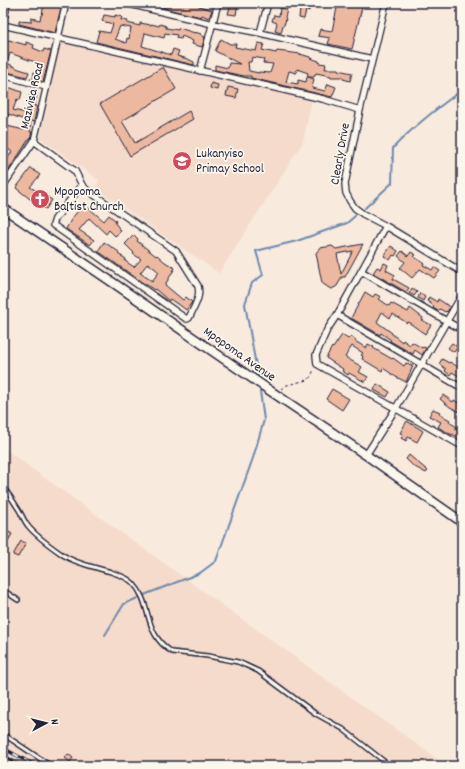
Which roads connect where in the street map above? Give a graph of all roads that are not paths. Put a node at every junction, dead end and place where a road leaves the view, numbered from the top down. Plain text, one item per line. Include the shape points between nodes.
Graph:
1 (66, 3) edge
2 (125, 3) edge
3 (218, 3) edge
4 (268, 3) edge
5 (386, 3) edge
6 (213, 24) junction
7 (3, 25) edge
8 (260, 33) junction
9 (58, 38) junction
10 (372, 60) junction
11 (200, 71) junction
12 (3, 75) edge
13 (46, 87) junction
14 (360, 110) junction
15 (34, 141) junction
16 (82, 185) junction
17 (3, 186) edge
18 (3, 208) edge
19 (386, 226) junction
20 (361, 271) junction
21 (462, 272) edge
22 (462, 295) edge
23 (337, 315) junction
24 (447, 321) junction
25 (462, 330) edge
26 (421, 363) junction
27 (462, 388) edge
28 (396, 408) junction
29 (462, 446) edge
30 (366, 455) junction
31 (3, 487) edge
32 (462, 522) edge
33 (3, 590) edge
34 (18, 600) dead end
35 (3, 734) edge
36 (51, 766) edge
37 (390, 766) edge

1 - 9 street, Mazivisa Road
2 - 6 street
3 - 6 street
4 - 8 street
5 - 10 street, Clearly Drive
6 - 8 street
6 - 11 street
7 - 9 street
8 - 10 street
9 - 11 street
9 - 13 street, Mazivisa Road
10 - 14 street, Clearly Drive
11 - 14 street
12 - 13 street
13 - 15 street, Mazivisa Road
14 - 19 street, Clearly Drive via 345,184 346,193 355,208
15 - 16 street via 75,171
15 - 17 street, Mazivisa Road
16 - 16 street via 178,253 199,290 189,318 184,318 54,225 55,219
18 - 30 street, Mpopoma Avenue
19 - 20 street
19 - 21 street, Clearly Drive
20 - 23 street
20 - 24 street
22 - 24 street
23 - 26 street
23 - 28 street via 316,355 317,364
24 - 25 street
24 - 26 street
26 - 27 street
26 - 28 street
28 - 29 street
28 - 30 street
30 - 32 street, Mpopoma Avenue
31 - 37 lane via 28,526 49,545 71,559 132,582 142,597 154,634 167,649 172,652 238,662 258,671 316,714 338,726
33 - 34 lane
35 - 36 lane

